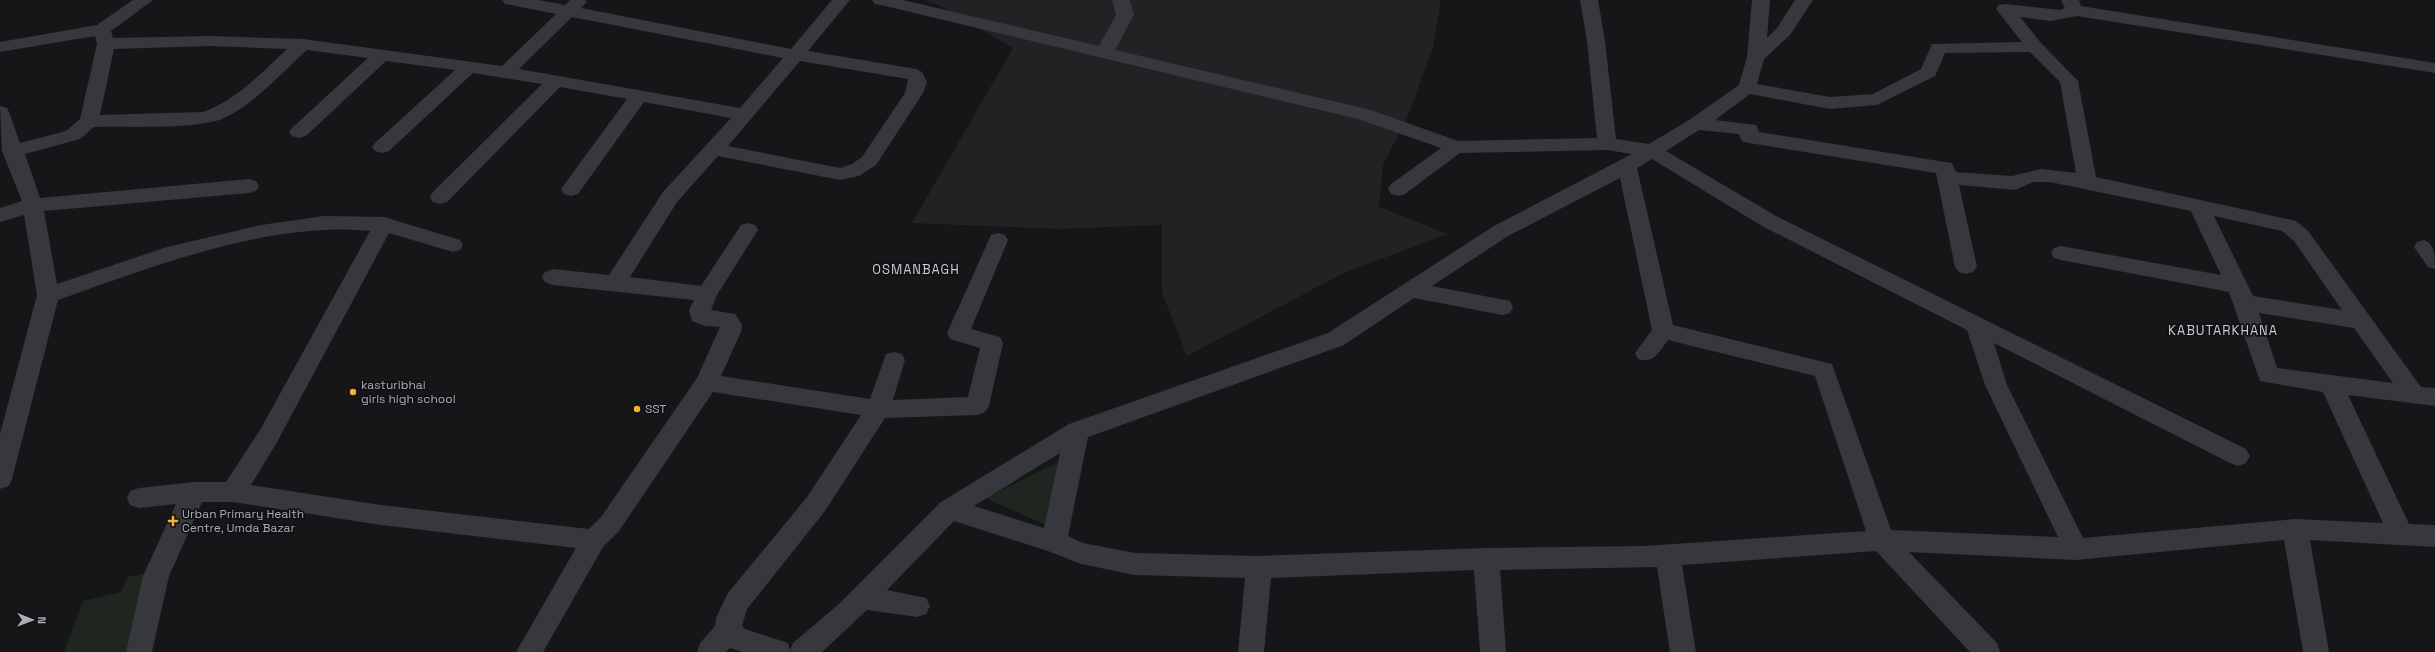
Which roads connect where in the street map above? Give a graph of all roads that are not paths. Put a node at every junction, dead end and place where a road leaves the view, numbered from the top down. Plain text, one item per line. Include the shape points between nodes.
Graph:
1 (144, 0) edge
2 (511, 0) edge
3 (841, 0) edge
4 (881, 0) edge
5 (1121, 0) edge
6 (1589, 0) edge
7 (1760, 0) edge
8 (1804, 0) edge
9 (575, 5) edge
10 (2072, 5) edge
11 (104, 36) junction
12 (303, 44) junction
13 (0, 47) edge
14 (2035, 47) junction
15 (1104, 53) junction
16 (382, 55) junction
17 (796, 55) junction
18 (1756, 57) junction
19 (469, 67) junction
20 (2435, 68) edge
21 (506, 72) junction
22 (556, 81) junction
23 (1747, 88) junction
24 (639, 96) junction
25 (0, 112) edge
26 (745, 115) junction
27 (89, 121) junction
28 (1696, 124) junction
29 (299, 132) dead end
30 (1607, 144) junction
31 (382, 147) dead end
32 (1456, 147) junction
33 (714, 149) junction
34 (12, 151) junction
35 (1652, 151) junction
36 (1627, 166) junction
37 (1947, 178) junction
38 (2087, 182) junction
39 (248, 186) dead end
40 (571, 189) dead end
41 (1398, 189) dead end
42 (440, 197) dead end
43 (33, 205) junction
44 (2200, 208) junction
45 (0, 215) edge
46 (384, 224) junction
47 (748, 230) dead end
48 (998, 240) dead end
49 (453, 246) dead end
50 (2061, 253) dead end
51 (1966, 267) dead end
52 (553, 277) dead end
53 (615, 283) junction
54 (2234, 285) junction
55 (1412, 290) junction
56 (707, 294) junction
57 (48, 295) junction
58 (2245, 304) junction
59 (1502, 307) dead end
60 (2362, 321) junction
61 (1976, 323) junction
62 (1663, 331) junction
63 (1646, 353) dead end
64 (894, 360) dead end
65 (707, 382) junction
66 (2331, 384) junction
67 (2424, 396) edge
68 (878, 409) junction
69 (1077, 431) junction
70 (2238, 456) dead end
71 (0, 479) edge
72 (194, 492) junction
73 (233, 492) junction
74 (139, 498) dead end
75 (950, 509) junction
76 (2295, 529) junction
77 (2401, 534) junction
78 (2435, 536) edge
79 (594, 540) junction
80 (1882, 540) junction
81 (1054, 542) junction
82 (2076, 549) junction
83 (1668, 556) junction
84 (1486, 559) junction
85 (1259, 567) junction
86 (861, 598) junction
87 (916, 606) dead end
88 (728, 630) junction
89 (139, 652) edge
90 (529, 652) edge
91 (710, 652) edge
92 (778, 652) edge
93 (803, 652) edge
94 (1251, 652) edge
95 (1493, 652) edge
96 (1683, 652) edge
97 (1987, 652) edge
98 (2316, 652) edge

1 - 11 street
2 - 9 street
3 - 17 street
4 - 15 street
5 - 15 street via 1125,15
6 - 30 street
7 - 18 street
8 - 18 street via 1784,31
9 - 17 street
9 - 21 street
10 - 14 street via 2070,15 2060,16 2005,9
10 - 20 street
11 - 12 street
11 - 13 street
11 - 27 street
12 - 16 street
12 - 27 street via 231,107 215,116
14 - 23 street via 1938,48 1929,72 1877,99 1830,103
14 - 38 street via 2069,81
15 - 32 street via 1364,114
16 - 19 street
16 - 29 street
17 - 26 street
17 - 33 street via 910,73 916,76 918,82 869,161 862,168 851,172 840,174
18 - 23 street
19 - 21 street
19 - 31 street
21 - 22 street
22 - 24 street
22 - 42 street
23 - 28 street
24 - 26 street
24 - 40 street
25 - 34 street
26 - 33 street
27 - 34 street via 73,135
28 - 35 street
28 - 37 street via 1749,129 1749,137 1945,168
30 - 32 street
30 - 35 street
32 - 41 street
33 - 53 street via 670,197
34 - 43 street
35 - 36 street
35 - 61 street via 1769,220
36 - 55 street via 1501,231
36 - 62 street
37 - 38 street via 2015,183 2025,176 2041,174
37 - 51 street
38 - 44 street
39 - 43 street
43 - 45 street
43 - 57 street
44 - 54 street
44 - 60 street via 2288,226 2301,236
46 - 49 street
46 - 57 street via 324,223 261,232 167,254
46 - 73 street via 268,437
47 - 56 street
48 - 68 street via 958,334 992,343 978,406
50 - 54 street
52 - 53 street
53 - 56 street
54 - 58 street
55 - 59 street
55 - 69 street via 1336,339
56 - 65 street via 700,315 705,318 727,320 731,325
57 - 71 street
58 - 60 street
58 - 66 street via 2268,375
60 - 67 street
61 - 70 street
61 - 82 street via 1996,385
62 - 63 street
62 - 80 street via 1824,370
64 - 68 street
65 - 68 street
65 - 79 street via 610,524
66 - 67 street
66 - 77 street
68 - 88 street via 816,504 737,601 729,618
69 - 75 street
69 - 81 street
72 - 73 street
72 - 74 street
72 - 89 street via 156,576
73 - 79 street via 381,515
75 - 81 street
75 - 86 street
76 - 77 street
76 - 82 street
76 - 98 street
77 - 78 street
79 - 90 street
80 - 82 street
80 - 83 street
80 - 97 street
81 - 85 street via 1081,553 1135,564
83 - 84 street
83 - 96 street
84 - 85 street
84 - 95 street
85 - 94 street
86 - 87 street
86 - 93 street
88 - 91 street
88 - 92 street via 736,638

